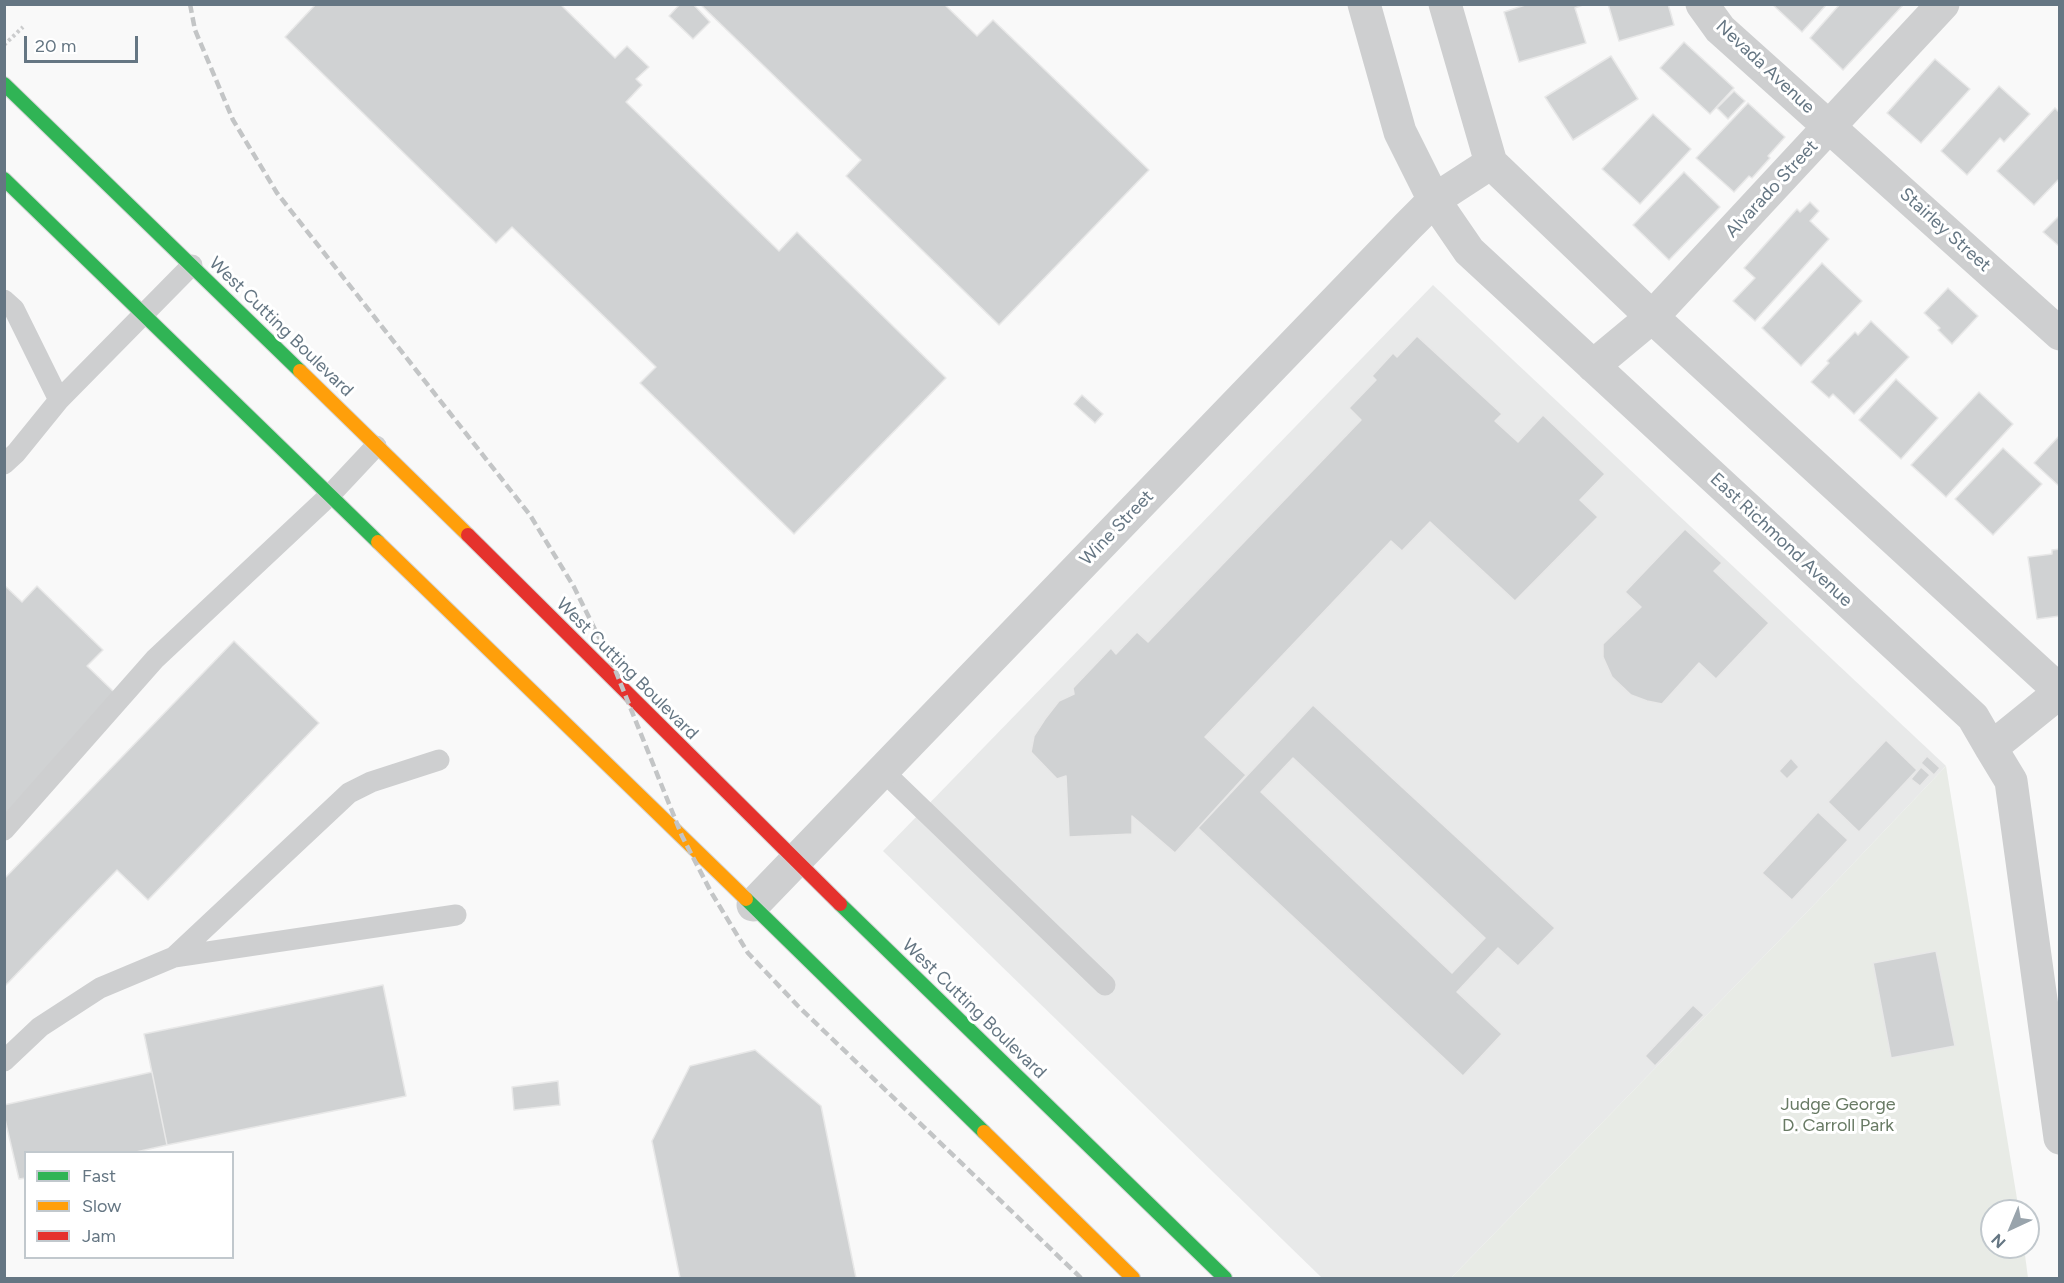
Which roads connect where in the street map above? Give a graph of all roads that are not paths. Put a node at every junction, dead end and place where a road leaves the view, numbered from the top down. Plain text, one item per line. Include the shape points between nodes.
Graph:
1 (1364, 4) edge
2 (1445, 4) edge
3 (1702, 4) edge
4 (1942, 4) edge
5 (4, 84) edge
6 (1830, 127) junction
7 (1491, 163) junction
8 (4, 179) edge
9 (1434, 200) junction
10 (192, 265) junction
11 (4, 300) edge
12 (144, 314) junction
13 (1652, 317) junction
14 (2060, 334) edge
15 (1593, 366) junction
16 (59, 400) junction
17 (376, 446) junction
18 (8, 453) edge
19 (330, 495) junction
20 (2060, 692) edge
21 (1991, 748) junction
22 (439, 760) dead end
23 (883, 771) junction
24 (4, 830) edge
25 (797, 862) junction
26 (753, 905) junction
27 (456, 915) dead end
28 (174, 957) junction
29 (1105, 985) dead end
30 (4, 1061) edge
31 (2054, 1066) edge
32 (2060, 1138) edge
33 (1133, 1278) edge
34 (1225, 1278) edge

1 - 9 street, East Richmond Avenue via 1400,132
2 - 7 street
3 - 6 street, Nevada Avenue via 1720,29
4 - 6 street, Alvarado Street
5 - 10 street, West Cutting Boulevard
6 - 13 street, Alvarado Street
6 - 14 street, Stairley Street
7 - 9 street, Wine Street
7 - 13 street
8 - 12 street
9 - 15 street, East Richmond Avenue via 1469,251
9 - 23 street, Wine Street
10 - 12 lane
10 - 17 street, West Cutting Boulevard
11 - 16 lane via 14,309
12 - 16 lane
12 - 19 street
13 - 15 street, Alvarado Street
13 - 20 street
15 - 21 street, East Richmond Avenue via 1973,717
16 - 18 lane
17 - 19 lane
17 - 25 street, West Cutting Boulevard
19 - 24 lane via 155,659
19 - 26 street
20 - 21 street
21 - 31 street, East Richmond Avenue via 2011,781
22 - 28 lane via 349,793
23 - 25 street, Wine Street
23 - 29 lane
25 - 26 street, Wine Street
25 - 34 street, West Cutting Boulevard
26 - 33 street
27 - 28 lane
28 - 30 lane via 100,988 40,1028
31 - 32 street, East Richmond Avenue

